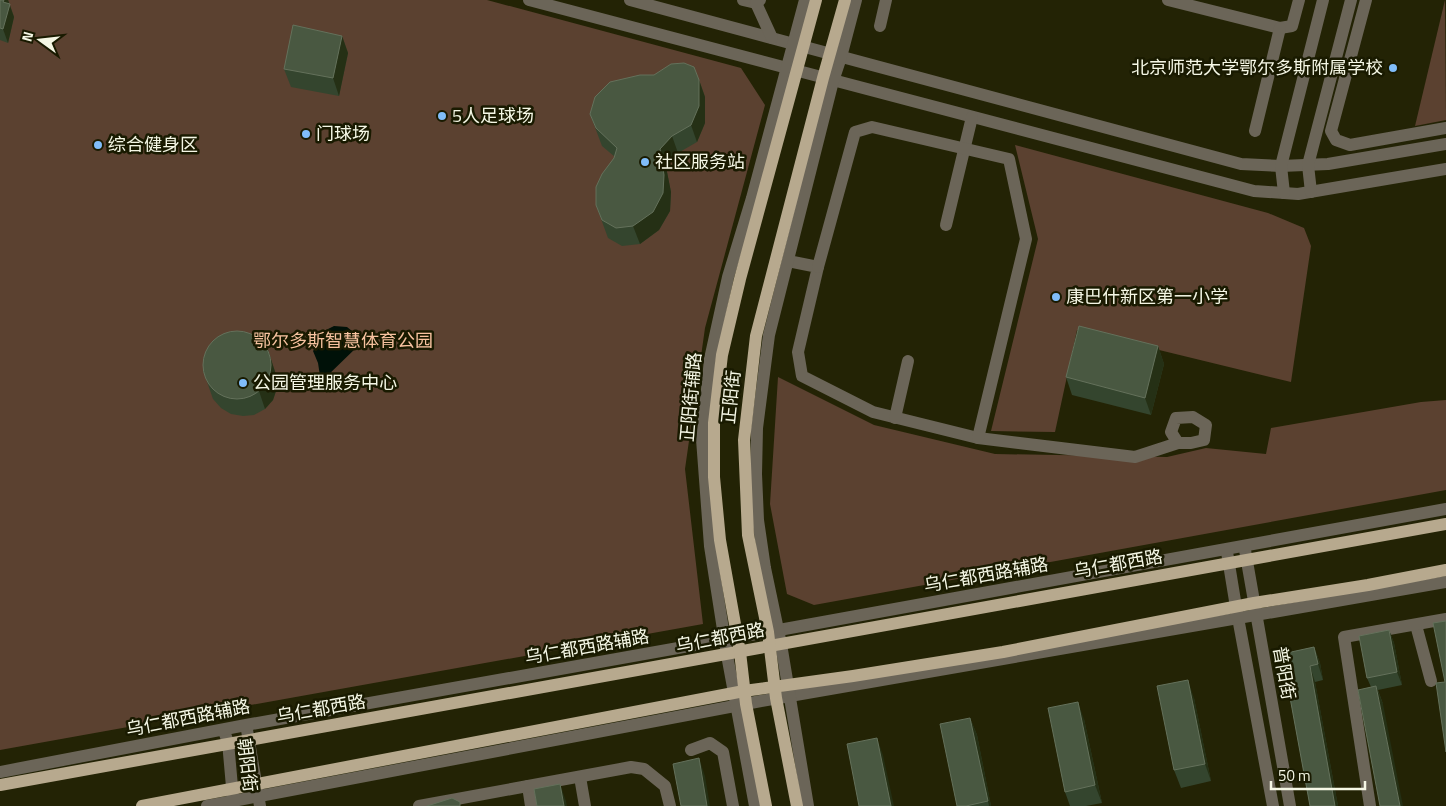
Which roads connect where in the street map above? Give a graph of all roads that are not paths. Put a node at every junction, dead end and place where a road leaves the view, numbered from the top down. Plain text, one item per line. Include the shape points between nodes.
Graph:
1 (529, 0) edge
2 (632, 0) edge
3 (743, 0) edge
4 (805, 0) edge
5 (816, 0) edge
6 (844, 0) edge
7 (856, 0) edge
8 (886, 0) edge
9 (1168, 0) edge
10 (1299, 0) edge
11 (1323, 0) edge
12 (1351, 0) edge
13 (1366, 0) edge
14 (758, 2) edge
15 (880, 26) dead end
16 (1280, 28) junction
17 (772, 38) junction
18 (798, 45) junction
19 (836, 55) junction
20 (791, 70) junction
21 (828, 79) junction
22 (972, 117) junction
23 (1446, 128) edge
24 (1255, 131) dead end
25 (1446, 144) edge
26 (963, 148) junction
27 (1308, 165) junction
28 (1281, 166) junction
29 (1446, 169) edge
30 (1311, 192) junction
31 (1284, 193) junction
32 (946, 225) dead end
33 (788, 261) junction
34 (818, 267) junction
35 (908, 361) dead end
36 (895, 418) junction
37 (978, 438) junction
38 (1178, 443) dead end
39 (1446, 509) edge
40 (1446, 524) edge
41 (1245, 553) junction
42 (1228, 556) junction
43 (1446, 570) edge
44 (1446, 582) edge
45 (1255, 608) junction
46 (1237, 612) junction
47 (1446, 619) edge
48 (1416, 624) junction
49 (773, 631) junction
50 (731, 639) junction
51 (775, 645) junction
52 (740, 652) junction
53 (727, 655) junction
54 (1431, 682) dead end
55 (739, 692) junction
56 (782, 692) junction
57 (741, 705) junction
58 (246, 725) junction
59 (224, 729) junction
60 (249, 740) junction
61 (228, 742) junction
62 (691, 750) dead end
63 (0, 772) edge
64 (580, 777) junction
65 (0, 784) edge
66 (528, 786) junction
67 (258, 796) edge
68 (233, 798) edge
69 (473, 801) edge
70 (142, 806) edge
71 (207, 806) edge
72 (420, 806) edge
73 (531, 806) edge
74 (585, 806) edge
75 (670, 806) edge
76 (733, 806) edge
77 (755, 806) edge
78 (766, 806) edge
79 (797, 806) edge
80 (808, 806) edge
81 (1272, 806) edge
82 (1290, 806) edge
83 (1370, 806) edge

1 - 20 street
2 - 17 street
3 - 14 street
4 - 18 street
5 - 18 main road
6 - 19 main road, 正阳街
7 - 19 street
8 - 15 street
9 - 16 street
10 - 16 street via 1292,26
11 - 28 street
12 - 27 street
13 - 23 street via 1331,131 1336,140 1350,145
14 - 17 street
16 - 24 street
17 - 18 street
18 - 19 street
18 - 20 main road
19 - 21 main road, 正阳街
19 - 28 street via 1241,164
20 - 21 street
20 - 50 main road via 722,355 715,413 714,477
21 - 22 street
21 - 33 street
21 - 49 main road, 正阳街 via 756,336 744,440 748,535
22 - 26 street
22 - 31 street via 1254,190
25 - 27 street
26 - 32 street
26 - 34 street via 872,127 856,132
26 - 37 street via 1009,159 1026,238
27 - 28 street
27 - 30 street
28 - 31 street
29 - 30 street
30 - 31 street
33 - 34 street
33 - 49 street via 770,335 757,428 758,520
34 - 36 street via 798,352 802,376 873,412
35 - 36 street
36 - 37 street
37 - 38 street via 1135,457
39 - 41 street
40 - 41 main road, 乌仁都西路
41 - 42 main road, 乌仁都西路
41 - 45 street, 普阳街
42 - 46 street, 普阳街
42 - 49 street, 乌仁都西路辅路
42 - 51 main road, 乌仁都西路
43 - 45 main road
44 - 45 street
45 - 46 main road
45 - 82 street, 普阳街
46 - 56 main road
46 - 81 street, 普阳街
47 - 48 street
48 - 54 street
48 - 83 street via 1344,637
49 - 50 street, 乌仁都西路辅路
49 - 51 main road, 正阳街
50 - 52 main road
50 - 53 street
50 - 58 street, 乌仁都西路辅路
51 - 52 main road, 乌仁都西路
51 - 56 main road, 正阳街
52 - 53 main road, 乌仁都西路
52 - 55 main road
53 - 55 street
53 - 60 main road, 乌仁都西路
55 - 56 main road
55 - 57 street
55 - 67 main road
56 - 57 street
56 - 79 main road, 正阳街
56 - 80 street
57 - 67 street
57 - 77 street
57 - 78 main road
58 - 59 street, 乌仁都西路辅路
58 - 60 street, 朝阳街
59 - 61 street, 朝阳街
59 - 63 street, 乌仁都西路辅路
60 - 61 main road, 乌仁都西路
60 - 67 street, 朝阳街
61 - 65 main road, 乌仁都西路
61 - 68 street, 朝阳街
62 - 76 street via 710,744 723,752
64 - 66 street
64 - 74 street
64 - 75 street via 631,767 644,768 664,786
66 - 69 street
66 - 73 street
67 - 68 main road
68 - 70 main road
68 - 71 street
69 - 72 street

